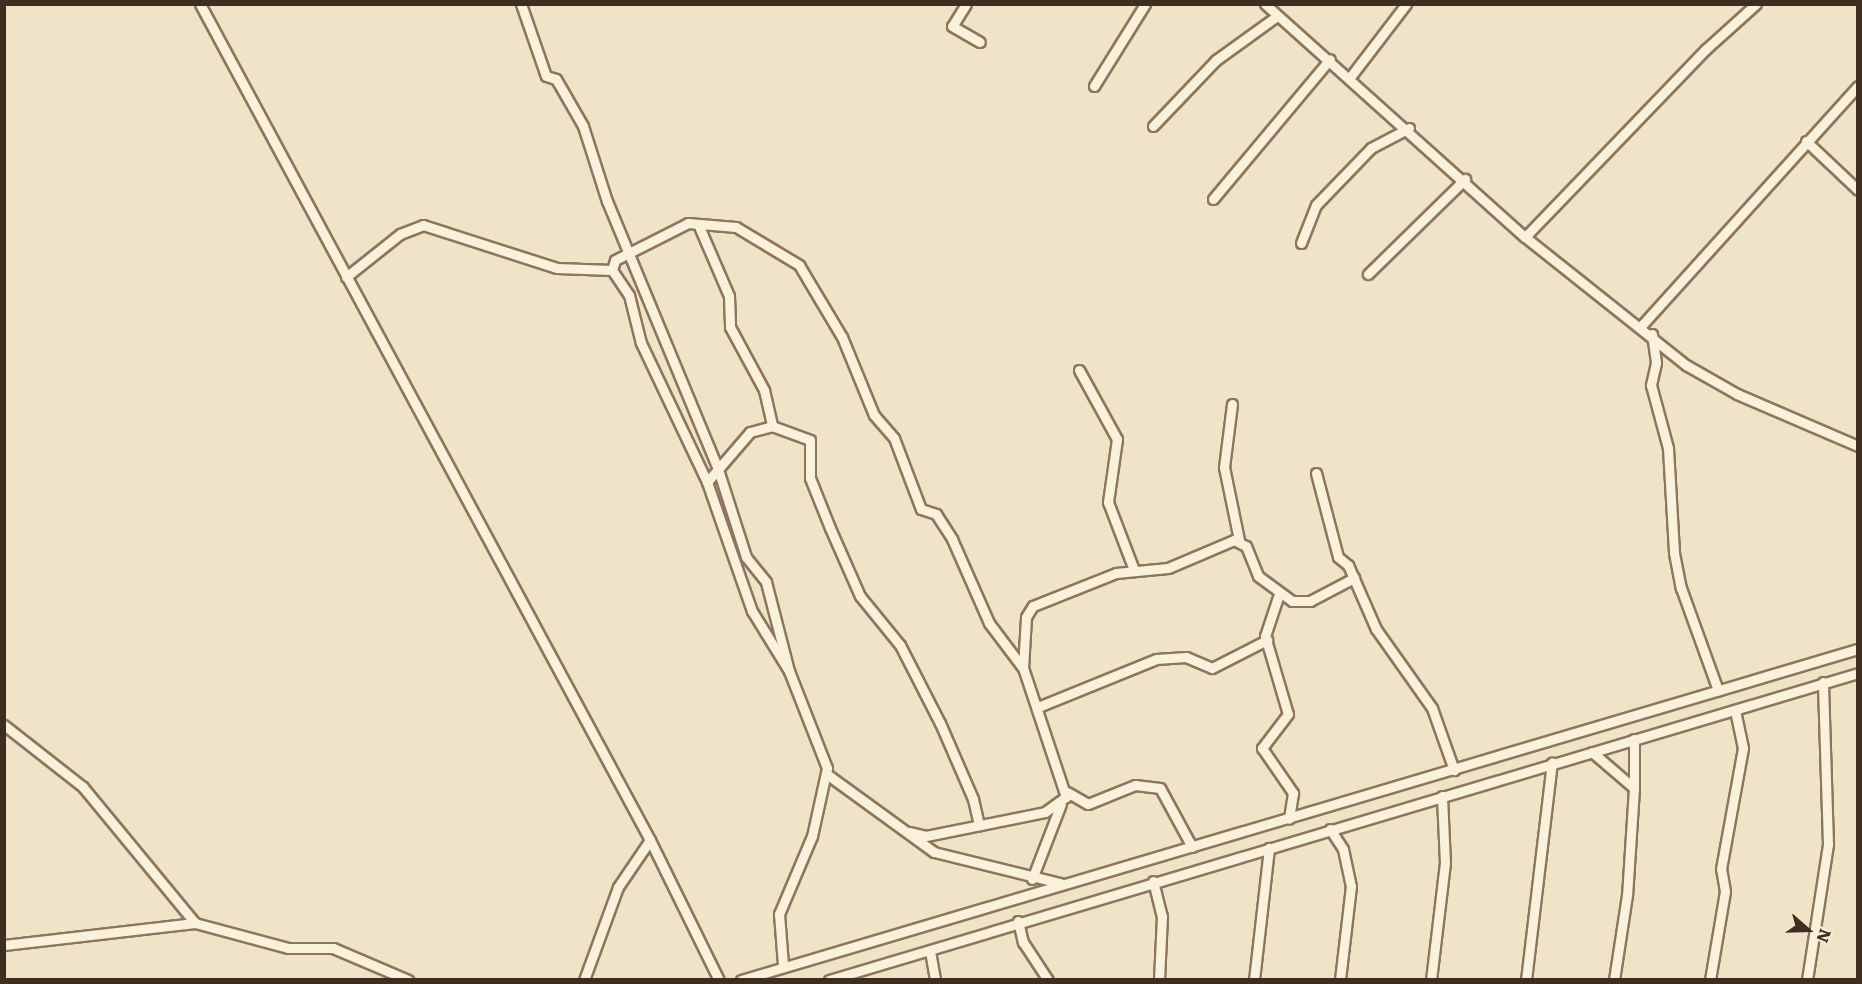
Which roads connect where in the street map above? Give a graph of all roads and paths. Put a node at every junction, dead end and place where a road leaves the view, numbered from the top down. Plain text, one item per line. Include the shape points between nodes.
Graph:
1 (200, 4) edge
2 (521, 4) edge
3 (966, 4) edge
4 (1144, 4) edge
5 (1265, 4) edge
6 (1406, 4) edge
7 (1756, 4) edge
8 (1277, 16) junction
9 (980, 42) dead end
10 (1330, 59) junction
11 (1351, 76) junction
12 (1094, 86) dead end
13 (1857, 86) edge
14 (1153, 126) dead end
15 (1409, 128) junction
16 (1806, 141) junction
17 (1464, 179) junction
18 (1857, 190) edge
19 (1213, 199) dead end
20 (698, 224) junction
21 (1525, 237) junction
22 (1301, 243) dead end
23 (630, 256) junction
24 (612, 270) junction
25 (1368, 274) dead end
26 (346, 277) junction
27 (1642, 325) junction
28 (1652, 334) junction
29 (1079, 370) dead end
30 (1232, 404) dead end
31 (772, 426) junction
32 (1857, 446) edge
33 (717, 466) junction
34 (1316, 473) dead end
35 (706, 482) junction
36 (1239, 540) junction
37 (1134, 570) junction
38 (1354, 578) junction
39 (1279, 594) junction
40 (1267, 640) junction
41 (1857, 649) edge
42 (1023, 668) junction
43 (789, 671) junction
44 (1857, 673) edge
45 (1823, 682) junction
46 (1718, 690) junction
47 (1038, 707) junction
48 (1735, 710) junction
49 (4, 725) edge
50 (1634, 740) junction
51 (1592, 752) junction
52 (1552, 763) junction
53 (1454, 770) junction
54 (828, 775) junction
55 (1634, 788) junction
56 (1067, 792) junction
57 (1442, 796) junction
58 (1061, 804) junction
59 (1289, 819) junction
60 (979, 825) junction
61 (1330, 829) junction
62 (909, 832) junction
63 (650, 840) junction
64 (1192, 847) junction
65 (1269, 848) junction
66 (1032, 879) junction
67 (1153, 881) junction
68 (1066, 884) junction
69 (1018, 921) junction
70 (195, 923) junction
71 (4, 945) edge
72 (930, 951) junction
73 (783, 965) junction
74 (408, 980) edge
75 (584, 980) edge
76 (719, 980) edge
77 (741, 980) edge
78 (829, 980) edge
79 (935, 980) edge
80 (1048, 980) edge
81 (1159, 980) edge
82 (1254, 980) edge
83 (1340, 980) edge
84 (1431, 980) edge
85 (1526, 980) edge
86 (1614, 980) edge
87 (1710, 980) edge
88 (1808, 980) edge

1 - 26 street
2 - 23 street via 546,76 556,79 583,126
3 - 9 street via 952,26
4 - 12 street
5 - 8 street
6 - 11 street
7 - 21 street via 1706,49
8 - 10 street
8 - 14 street via 1216,60
10 - 11 street
10 - 19 street
11 - 15 street
13 - 16 street
15 - 17 street
15 - 22 street via 1371,148 1316,205
16 - 18 street
16 - 27 street
17 - 21 street
17 - 25 street
20 - 23 street via 652,239
20 - 31 street via 729,296 730,327 764,390
20 - 42 street via 736,227 799,265 842,337 874,415 894,438 921,510 936,514 952,539 989,623
21 - 27 street
23 - 24 street via 615,260
23 - 33 street
24 - 26 street via 557,268 423,225 400,234
24 - 35 street via 629,295 641,343
26 - 63 street
27 - 28 street
28 - 32 street via 1686,364 1737,394
28 - 46 street via 1656,363 1651,385 1668,448 1674,553 1681,588
29 - 37 street via 1117,439 1108,502
30 - 36 street via 1224,467
31 - 33 street via 750,432
31 - 60 street via 810,440 810,478 830,528 860,596 900,645 940,723 973,799
33 - 35 street
33 - 43 street via 746,557 766,582
34 - 38 street via 1338,557
35 - 43 street via 752,611
36 - 37 street via 1168,568
36 - 39 street via 1258,576
37 - 42 street via 1033,606 1026,617
38 - 39 street via 1310,601 1292,602
38 - 53 street via 1376,629 1432,708
39 - 40 street via 1266,624
40 - 47 street via 1212,669 1186,657 1156,659
40 - 59 street via 1288,706 1281,727 1262,747 1293,793
41 - 46 street
42 - 47 street
43 - 54 street
44 - 45 street
45 - 48 street
45 - 88 street via 1828,844
46 - 53 street
47 - 56 street
48 - 50 street
48 - 87 street via 1743,748 1721,869 1725,891
49 - 70 street via 83,787
50 - 51 street
50 - 55 street
51 - 52 street
51 - 55 street
52 - 57 street
52 - 85 street
53 - 59 street
54 - 62 street
54 - 73 street via 808,846 779,914
55 - 86 street via 1627,894
56 - 58 street
56 - 64 street via 1088,804 1135,785 1160,788
57 - 61 street
57 - 84 street via 1445,863
58 - 60 street
58 - 66 street
59 - 64 street
60 - 62 street via 926,836
61 - 65 street
61 - 83 street via 1343,849 1352,886
62 - 66 street via 955,861
63 - 75 street via 618,887
63 - 76 street
64 - 68 street
65 - 67 street
65 - 82 street
66 - 68 street
67 - 69 street
67 - 81 street via 1162,916
68 - 73 street
69 - 72 street
69 - 80 street via 1023,942
70 - 71 street
70 - 74 street via 288,948 333,948
72 - 78 street
72 - 79 street
73 - 77 street

